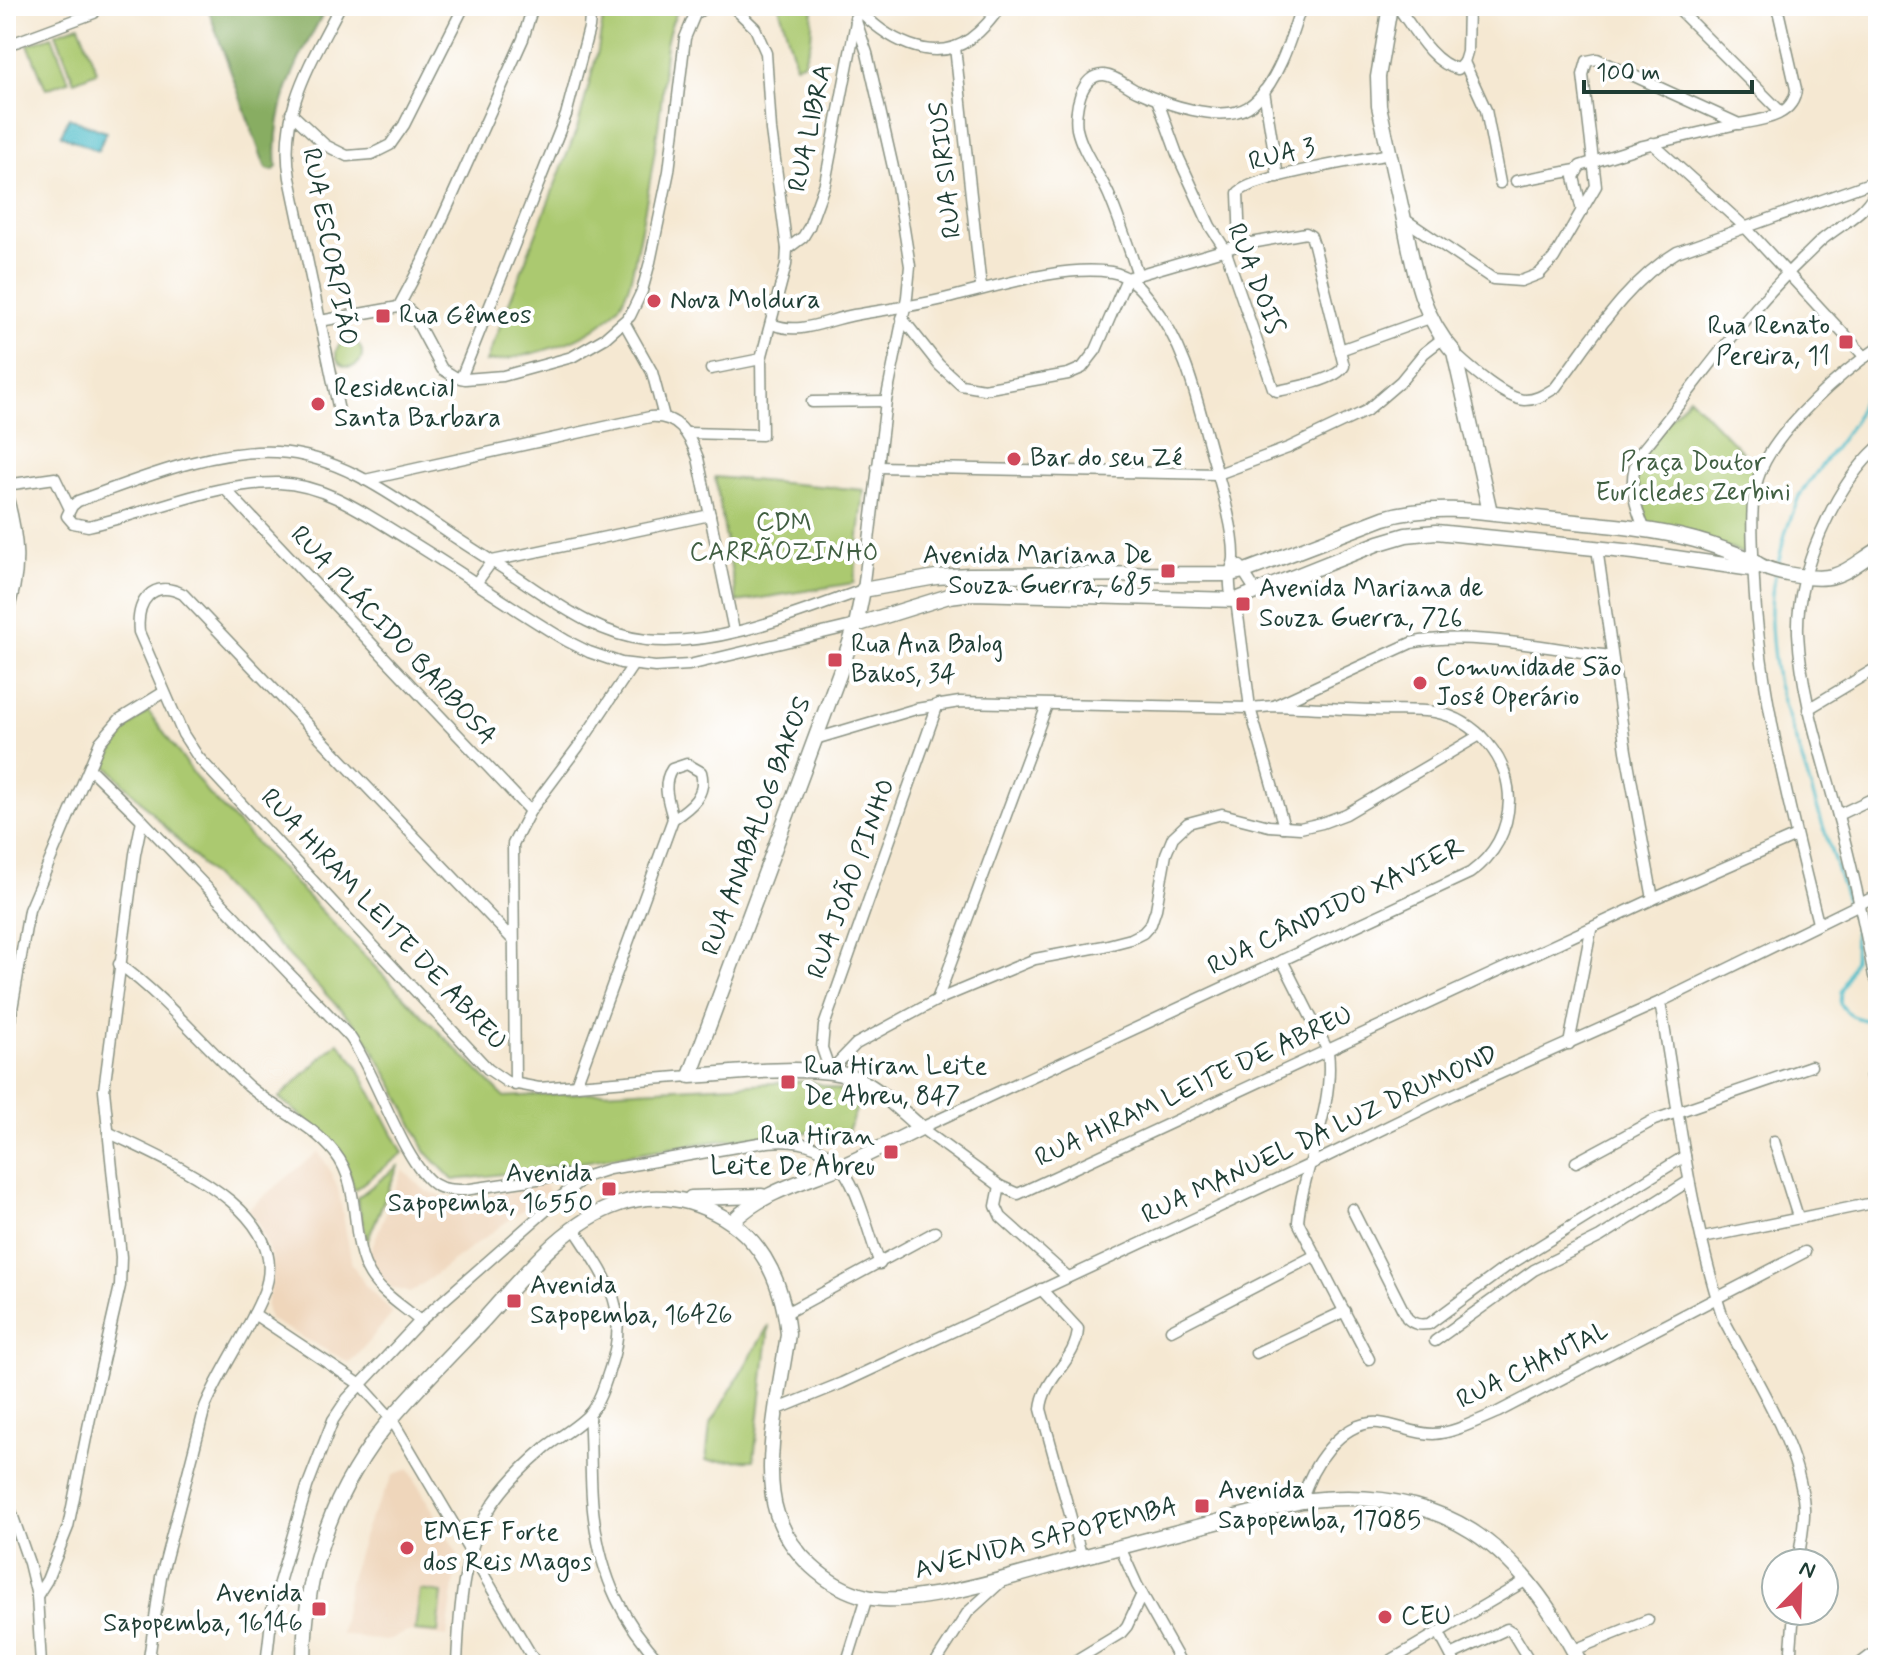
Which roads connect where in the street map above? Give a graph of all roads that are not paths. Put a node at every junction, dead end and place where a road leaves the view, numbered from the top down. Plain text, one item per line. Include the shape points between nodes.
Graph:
1 (340, 6) edge
2 (464, 6) edge
3 (533, 6) edge
4 (591, 6) edge
5 (707, 6) edge
6 (732, 6) edge
7 (1001, 6) edge
8 (1301, 6) edge
9 (1390, 6) edge
10 (1397, 6) edge
11 (1468, 6) edge
12 (1675, 6) edge
13 (1777, 6) edge
14 (1868, 6) edge
15 (857, 11) edge
16 (94, 13) dead end
17 (1878, 14) edge
18 (16, 42) dead end
19 (955, 47) junction
20 (1464, 62) junction
21 (1264, 91) junction
22 (1157, 99) junction
23 (1781, 112) junction
24 (291, 113) junction
25 (1739, 124) junction
26 (1652, 143) junction
27 (1390, 154) junction
28 (1594, 162) junction
29 (1576, 170) junction
30 (1278, 177) junction
31 (1516, 181) dead end
32 (1878, 182) edge
33 (1500, 183) dead end
34 (1582, 211) junction
35 (1404, 219) junction
36 (1745, 227) junction
37 (1240, 245) junction
38 (787, 249) junction
39 (1225, 249) junction
40 (1787, 273) junction
41 (1133, 277) junction
42 (981, 288) junction
43 (399, 306) junction
44 (903, 312) junction
45 (1430, 318) junction
46 (320, 321) junction
47 (624, 322) junction
48 (772, 324) junction
49 (1442, 339) junction
50 (1878, 348) edge
51 (1340, 350) junction
52 (1454, 352) junction
53 (1865, 357) junction
54 (761, 359) junction
55 (711, 369) dead end
56 (461, 378) junction
57 (886, 401) junction
58 (812, 402) dead end
59 (339, 411) dead end
60 (664, 417) junction
61 (687, 433) junction
62 (1878, 447) edge
63 (877, 467) junction
64 (1218, 474) junction
65 (365, 480) junction
66 (6, 490) edge
67 (226, 490) junction
68 (70, 509) junction
69 (1490, 512) junction
70 (710, 515) junction
71 (1636, 538) junction
72 (1597, 548) junction
73 (1878, 550) edge
74 (492, 561) junction
75 (1758, 566) junction
76 (1237, 572) junction
77 (1803, 577) junction
78 (477, 582) junction
79 (863, 590) junction
80 (1257, 593) junction
81 (1234, 600) junction
82 (6, 616) edge
83 (856, 625) junction
84 (734, 631) junction
85 (1611, 656) junction
86 (633, 665) junction
87 (1878, 667) edge
88 (164, 692) junction
89 (938, 704) junction
90 (1047, 705) junction
91 (1274, 706) junction
92 (1250, 708) junction
93 (1808, 709) junction
94 (1480, 735) junction
95 (815, 739) junction
96 (90, 769) junction
97 (1878, 796) edge
98 (530, 811) junction
99 (1838, 815) junction
100 (673, 819) junction
101 (142, 820) junction
102 (1284, 827) junction
103 (1796, 836) junction
104 (1878, 895) edge
105 (1653, 899) junction
106 (1856, 905) junction
107 (1818, 923) junction
108 (1591, 930) junction
109 (513, 940) junction
110 (1282, 960) junction
111 (119, 964) junction
112 (1878, 983) edge
113 (937, 1000) junction
114 (1660, 1002) junction
115 (6, 1044) edge
116 (1569, 1044) junction
117 (1328, 1051) junction
118 (1811, 1066) dead end
119 (830, 1071) junction
120 (690, 1076) junction
121 (1871, 1076) dead end
122 (515, 1085) junction
123 (576, 1085) junction
124 (1678, 1113) junction
125 (1878, 1123) edge
126 (921, 1128) junction
127 (108, 1132) junction
128 (1774, 1141) dead end
129 (1685, 1156) junction
130 (1576, 1162) dead end
131 (1309, 1165) junction
132 (842, 1166) junction
133 (584, 1177) junction
134 (1689, 1181) junction
135 (1000, 1186) junction
136 (766, 1196) junction
137 (679, 1198) junction
138 (1878, 1202) edge
139 (1352, 1209) dead end
140 (1798, 1217) junction
141 (732, 1222) junction
142 (574, 1228) junction
143 (935, 1232) dead end
144 (1703, 1238) junction
145 (1805, 1252) dead end
146 (1316, 1255) junction
147 (880, 1264) junction
148 (1068, 1277) junction
149 (1041, 1289) junction
150 (1716, 1298) junction
151 (1345, 1311) junction
152 (786, 1313) junction
153 (254, 1314) junction
154 (420, 1321) junction
155 (1171, 1330) dead end
156 (1435, 1341) dead end
157 (1256, 1353) dead end
158 (1369, 1359) dead end
159 (361, 1385) junction
160 (778, 1409) junction
161 (589, 1414) junction
162 (391, 1418) junction
163 (6, 1497) edge
164 (1302, 1501) junction
165 (1120, 1547) junction
166 (1800, 1547) edge
167 (469, 1552) junction
168 (1082, 1558) junction
169 (1004, 1579) junction
170 (1527, 1580) junction
171 (1142, 1594) junction
172 (37, 1596) junction
173 (867, 1597) junction
174 (1648, 1620) dead end
175 (1793, 1627) edge
176 (1439, 1633) junction
177 (1574, 1650) junction
178 (1791, 1650) dead end
179 (1878, 1650) edge
180 (1454, 1660) edge
181 (41, 1665) edge
182 (148, 1665) edge
183 (266, 1665) edge
184 (304, 1665) edge
185 (457, 1665) edge
186 (537, 1665) edge
187 (663, 1665) edge
188 (846, 1665) edge
189 (934, 1665) edge
190 (1068, 1665) edge
191 (1182, 1665) edge
192 (1383, 1665) edge
193 (1532, 1665) edge
194 (1581, 1665) edge
195 (1858, 1665) edge

1 - 24 street, RUA ESCORPIÃO
2 - 24 street via 390,145 372,154 347,156 325,145
3 - 43 street via 523,39
4 - 56 street via 566,115
5 - 47 street via 695,14 685,38 669,171 642,291
6 - 38 street via 755,28 766,53
7 - 19 street via 987,24
8 - 21 street via 1293,39
9 - 27 main road via 1378,77
10 - 20 street via 1440,59 1458,69
11 - 20 street
12 - 23 street
13 - 23 street via 1796,89 1793,102
14 - 17 street
15 - 19 street via 906,43 941,50
15 - 38 street, RUA LIBRA via 825,183 809,227
15 - 44 street via 905,225 910,266
16 - 18 street
19 - 42 street, RUA SIRIUS
20 - 33 street via 1486,110
21 - 22 street via 1251,106 1227,114
21 - 30 street
22 - 39 street, RUA DOIS via 1177,154
22 - 41 street via 1098,76 1084,88 1076,119 1108,194
23 - 25 street
24 - 46 street, RUA ESCORPIÃO via 287,161
25 - 26 street
25 - 28 street via 1592,58 1583,75
26 - 28 street
26 - 36 street
27 - 30 street, RUA 3
27 - 35 main road
28 - 29 street
28 - 34 street via 1596,186
29 - 31 street
29 - 34 street
30 - 37 street, RUA 3 via 1240,190
32 - 36 street
32 - 40 street via 1871,201
34 - 35 street via 1548,265 1529,279 1513,282 1483,274
35 - 45 main road
36 - 40 street
36 - 52 street via 1664,259 1633,287 1555,388 1541,397 1513,397
37 - 39 street
37 - 51 street via 1309,234
38 - 48 street
39 - 41 street
39 - 51 street, RUA DOIS via 1275,390 1340,373
40 - 53 street
40 - 71 street via 1704,369 1634,465
41 - 42 street via 1071,272
41 - 44 street via 1082,368 984,389 961,385 939,365
41 - 64 street via 1185,358
42 - 44 street
43 - 46 street
43 - 56 street via 412,313 442,369
44 - 48 street via 851,315 811,327
44 - 57 street
45 - 49 main road
45 - 51 street
46 - 59 street, RUA ESCORPIÃO
47 - 56 street via 572,357 503,376
47 - 60 street via 652,372
48 - 54 street
49 - 52 main road
49 - 64 street via 1366,411
50 - 53 street
52 - 69 main road
53 - 75 street via 1802,413 1768,455 1754,492
54 - 55 street
54 - 61 street via 763,434
57 - 58 street
57 - 63 street
60 - 61 street
60 - 65 street
61 - 70 street
62 - 77 street via 1838,499
63 - 64 street
63 - 79 street
64 - 76 street
65 - 68 street via 300,455 242,455 152,475 78,501
65 - 74 street
66 - 68 street via 55,478
66 - 82 street via 17,544 17,583
67 - 68 street via 88,526 70,521
67 - 78 street via 280,483 324,492
67 - 98 street, RUA PLÁCIDO BARBOSA
69 - 71 main road
69 - 76 main road via 1406,512
70 - 74 street
70 - 84 street
71 - 72 main road
71 - 75 main road
71 - 75 main road via 1695,540
72 - 80 main road via 1436,532 1406,535
72 - 85 street
73 - 77 main road via 1838,574
74 - 78 street
74 - 84 street via 614,634 678,641
75 - 77 main road
75 - 103 street via 1762,668
76 - 79 main road via 969,575
76 - 80 street
76 - 81 street
77 - 93 street via 1798,632
78 - 86 street via 567,641
79 - 83 main road, RUA ANABALOG BAKOS
79 - 84 street
80 - 81 main road
81 - 83 main road via 973,593
81 - 92 street
83 - 86 street via 689,665
83 - 95 main road, RUA ANABALOG BAKOS
85 - 91 street via 1434,638 1411,643
85 - 105 street
86 - 98 street
87 - 93 street
88 - 96 street via 109,730
88 - 109 street, RUA HIRAM LEITE DE ABREU via 137,616 144,599 170,587 183,594
88 - 122 street, RUA HIRAM LEITE DE ABREU via 198,757 488,1069
89 - 90 street, RUA CÂNDIDO XAVIER
89 - 95 street, RUA CÂNDIDO XAVIER
89 - 119 street, RUA JOÃO PINHO via 824,1026 822,1048
90 - 92 street, RUA CÂNDIDO XAVIER
90 - 113 street
91 - 92 street, RUA CÂNDIDO XAVIER
91 - 94 street, RUA CÂNDIDO XAVIER via 1433,712 1470,725
92 - 102 street
93 - 99 street
94 - 102 street via 1346,814
94 - 110 street, RUA CÂNDIDO XAVIER via 1497,755 1508,786 1499,843 1484,862
95 - 120 main road, RUA ANABALOG BAKOS
96 - 101 street
96 - 115 street via 29,910
97 - 99 street
98 - 109 street via 513,844
99 - 106 street
100 - 100 street via 666,780 672,769 687,764 701,772 702,790
100 - 123 street
101 - 111 street
101 - 133 street via 350,1037 410,1154 435,1185 464,1190 564,1175
102 - 113 street via 1222,814 1188,823 1173,837 1166,854 1156,909 1143,933 1035,959
103 - 105 street, RUA HIRAM LEITE DE ABREU
103 - 107 street
104 - 106 street, RUA MANUEL DA LUZ DRUMOND
105 - 108 street, RUA HIRAM LEITE DE ABREU
106 - 107 street, RUA MANUEL DA LUZ DRUMOND
106 - 112 street
107 - 114 street, RUA MANUEL DA LUZ DRUMOND
108 - 116 street
108 - 117 street, RUA HIRAM LEITE DE ABREU
109 - 122 street
110 - 117 street
110 - 126 street, RUA CÂNDIDO XAVIER
111 - 127 street via 104,1090
111 - 154 street via 248,1085 335,1153 349,1178 367,1268 379,1287
113 - 119 street via 856,1044
114 - 116 street, RUA MANUEL DA LUZ DRUMOND
114 - 124 street
116 - 131 street, RUA MANUEL DA LUZ DRUMOND
117 - 131 street via 1324,1105
117 - 135 street, RUA HIRAM LEITE DE ABREU via 1018,1194
118 - 124 street
119 - 120 main road, RUA HIRAM LEITE DE ABREU
119 - 126 main road, RUA HIRAM LEITE DE ABREU via 870,1086
120 - 123 street, RUA HIRAM LEITE DE ABREU
121 - 125 street
122 - 123 street, RUA HIRAM LEITE DE ABREU
124 - 129 street
124 - 130 street via 1642,1125
126 - 132 main road, RUA CÂNDIDO XAVIER
126 - 135 street, RUA HIRAM LEITE DE ABREU
127 - 153 street via 208,1185 242,1211 257,1232 268,1264 265,1290
127 - 172 street via 120,1286 68,1527
128 - 140 street
129 - 134 street
129 - 139 street via 1506,1267 1429,1324 1407,1318
131 - 146 street via 1298,1222
131 - 148 street, RUA MANUEL DA LUZ DRUMOND
132 - 133 street via 818,1148 782,1140
132 - 136 main road, RUA CÂNDIDO XAVIER
132 - 147 street
133 - 154 street
134 - 144 street
134 - 156 street via 1600,1237 1534,1270
135 - 148 street via 996,1206 1001,1217
136 - 137 main road
136 - 141 main road, RUA CÂNDIDO XAVIER
137 - 141 main road, AVENIDA SAPOPEMBA
137 - 142 main road, AVENIDA SAPOPEMBA via 619,1204
138 - 140 street
140 - 144 street
141 - 152 main road, AVENIDA SAPOPEMBA via 767,1257
142 - 161 street via 612,1291 619,1321 612,1362
142 - 162 main road, AVENIDA SAPOPEMBA
143 - 147 street
144 - 150 street
145 - 150 street, RUA CHANTAL
146 - 151 street
146 - 155 street
147 - 152 street
148 - 149 street, RUA MANUEL DA LUZ DRUMOND
149 - 160 street, RUA MANUEL DA LUZ DRUMOND
149 - 168 street via 1078,1329 1068,1356 1045,1390 1041,1409
150 - 164 street, RUA CHANTAL via 1464,1426 1435,1434 1359,1424 1318,1464
150 - 166 street via 1784,1437 1799,1481 1804,1506
151 - 157 street
151 - 158 street
152 - 160 main road, AVENIDA SAPOPEMBA
153 - 159 street
153 - 182 street via 205,1407 161,1577
154 - 159 street
159 - 162 street
159 - 183 street via 333,1420 307,1487 273,1603
160 - 173 main road, AVENIDA SAPOPEMBA via 771,1465 777,1515 794,1548 816,1571
161 - 167 street via 519,1472 493,1503
161 - 187 street via 594,1518 613,1595 637,1636
162 - 167 street
162 - 184 main road, AVENIDA SAPOPEMBA via 355,1471 326,1529 309,1595
163 - 172 street
164 - 165 main road, AVENIDA SAPOPEMBA
164 - 170 main road, AVENIDA SAPOPEMBA via 1364,1497 1444,1516 1480,1535
165 - 168 main road, AVENIDA SAPOPEMBA
165 - 171 street
167 - 185 street
167 - 186 street
168 - 169 main road, AVENIDA SAPOPEMBA
169 - 173 main road, AVENIDA SAPOPEMBA via 924,1596
169 - 189 street via 968,1612
170 - 176 street
170 - 177 main road, AVENIDA SAPOPEMBA
171 - 190 street via 1121,1633
171 - 191 street
172 - 181 street
173 - 188 street
174 - 177 street
175 - 178 street
176 - 180 street
176 - 192 street
177 - 194 main road, AVENIDA SAPOPEMBA
179 - 195 street
180 - 193 street via 1507,1629

